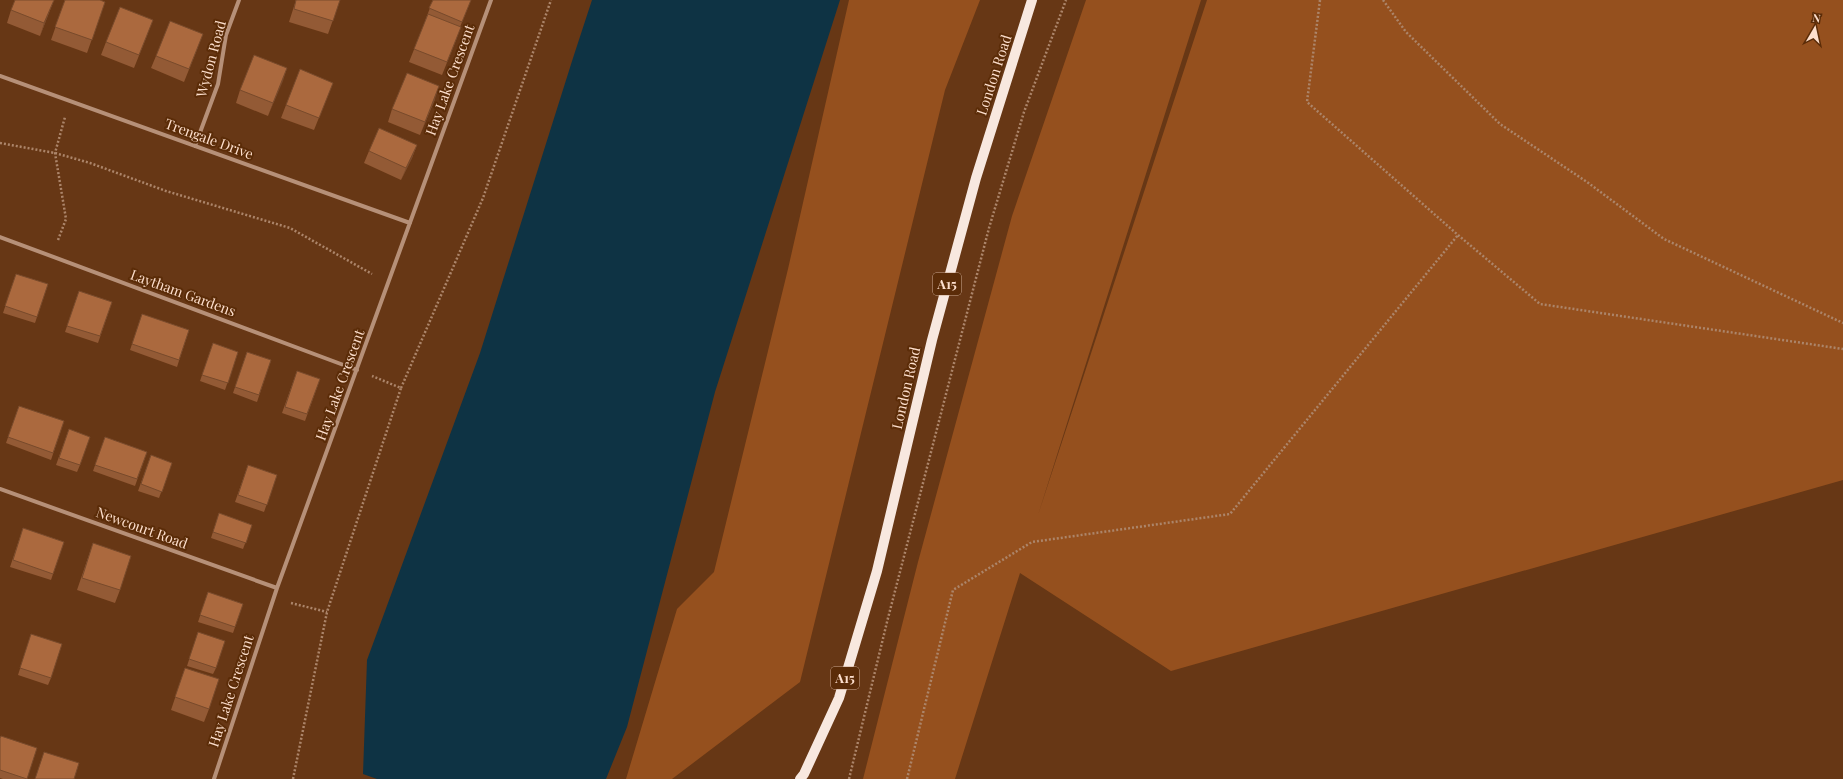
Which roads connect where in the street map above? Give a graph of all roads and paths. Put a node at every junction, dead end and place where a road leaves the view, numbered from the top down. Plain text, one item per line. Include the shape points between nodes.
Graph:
1 (240, 0) edge
2 (491, 0) edge
3 (551, 0) edge
4 (1032, 0) edge
5 (1066, 0) edge
6 (1320, 0) edge
7 (1383, 0) edge
8 (0, 76) edge
9 (69, 101) junction
10 (0, 143) edge
11 (194, 146) junction
12 (55, 153) junction
13 (410, 223) junction
14 (1458, 235) junction
15 (0, 237) edge
16 (51, 256) junction
17 (389, 283) junction
18 (1843, 323) edge
19 (1843, 349) edge
20 (357, 370) junction
21 (401, 388) junction
22 (0, 489) edge
23 (277, 588) junction
24 (273, 598) junction
25 (327, 612) junction
26 (214, 779) edge
27 (293, 779) edge
28 (800, 779) edge
29 (849, 779) edge
30 (907, 779) edge

1 - 11 street, Wydon Road via 226,35 218,84
2 - 13 street, Hay Lake Crescent
3 - 21 path via 483,198
4 - 28 main road, London Road / A15 via 976,178 932,340 872,586 839,698
5 - 29 path via 1024,112 989,228
6 - 14 path via 1307,102
7 - 18 path via 1406,32 1500,124 1587,182 1664,239
8 - 9 street, Trengale Drive
9 - 11 street, Trengale Drive
9 - 12 path
10 - 12 path
11 - 13 street, Trengale Drive
12 - 16 path via 66,219
12 - 17 path via 166,191 290,228
13 - 17 street, Hay Lake Crescent
14 - 19 path via 1540,304
14 - 30 path via 1230,514 1032,542 953,590
15 - 16 street, Laytham Gardens
16 - 20 street, Laytham Gardens
17 - 20 street, Hay Lake Crescent
20 - 21 path
20 - 23 street, Hay Lake Crescent
21 - 25 path
22 - 23 street, Newcourt Road
23 - 24 street, Hay Lake Crescent
24 - 25 path
24 - 26 street, Hay Lake Crescent
25 - 27 path

